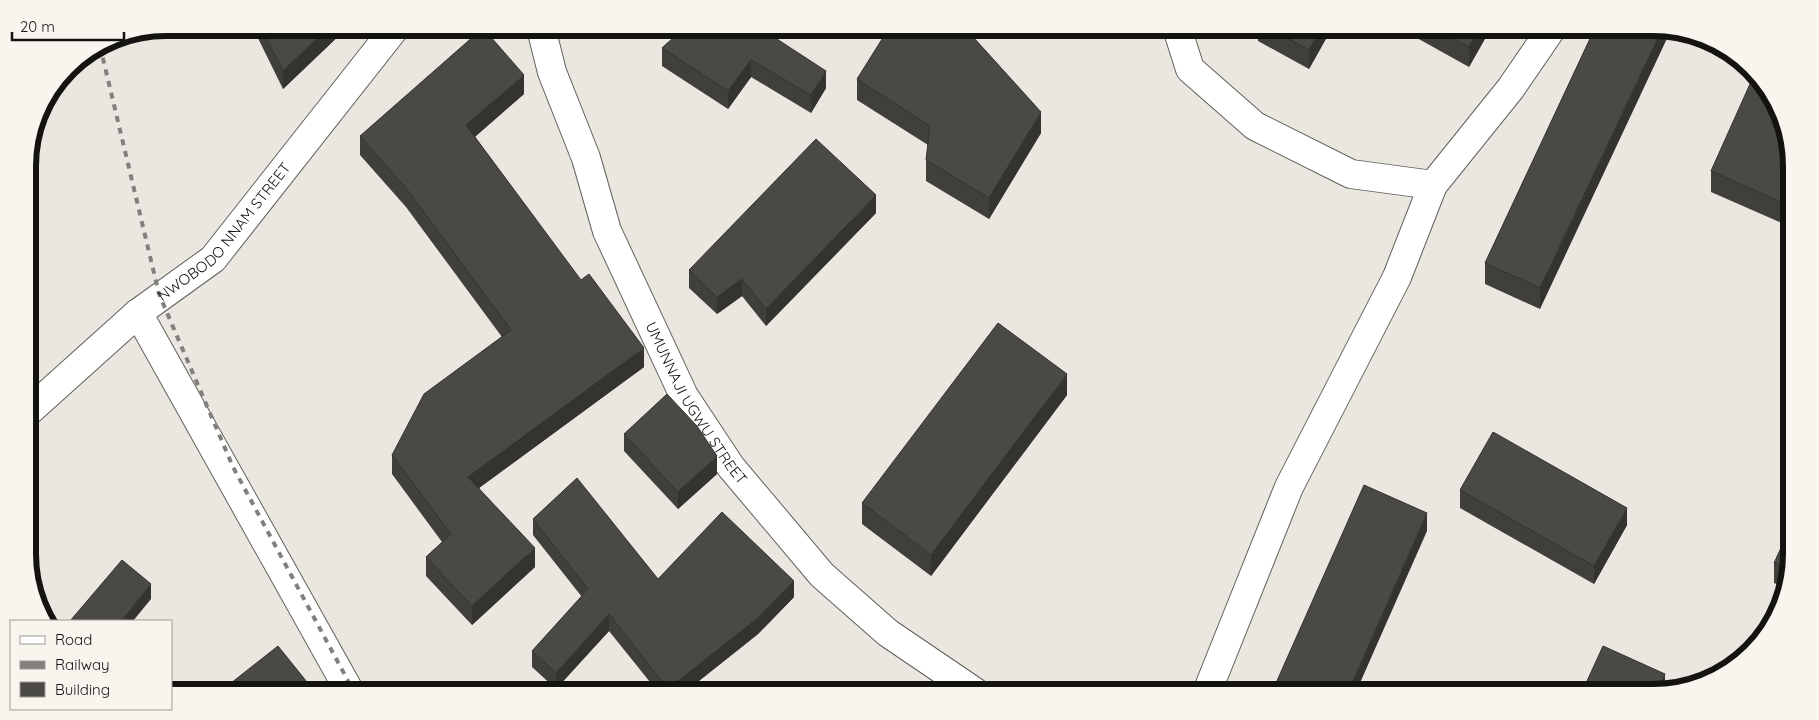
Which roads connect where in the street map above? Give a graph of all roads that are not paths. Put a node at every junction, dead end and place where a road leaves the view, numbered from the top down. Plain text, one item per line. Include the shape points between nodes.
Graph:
1 (389, 36) edge
2 (543, 36) edge
3 (1180, 36) edge
4 (1547, 36) edge
5 (1433, 185) junction
6 (138, 313) junction
7 (36, 404) edge
8 (962, 683) edge
9 (1210, 683) edge
10 (345, 684) edge

1 - 6 street, NWOBODO NNAM STREET via 213,259
2 - 8 street, UMUNNAJI UGWU STREET via 552,72 586,158 607,231 684,396 731,468 822,575 888,633
3 - 5 street via 1190,69 1255,126 1352,174
4 - 5 street via 1511,88
5 - 9 street via 1398,277 1289,487
6 - 7 street, NWOBODO NNAM STREET
6 - 10 street

